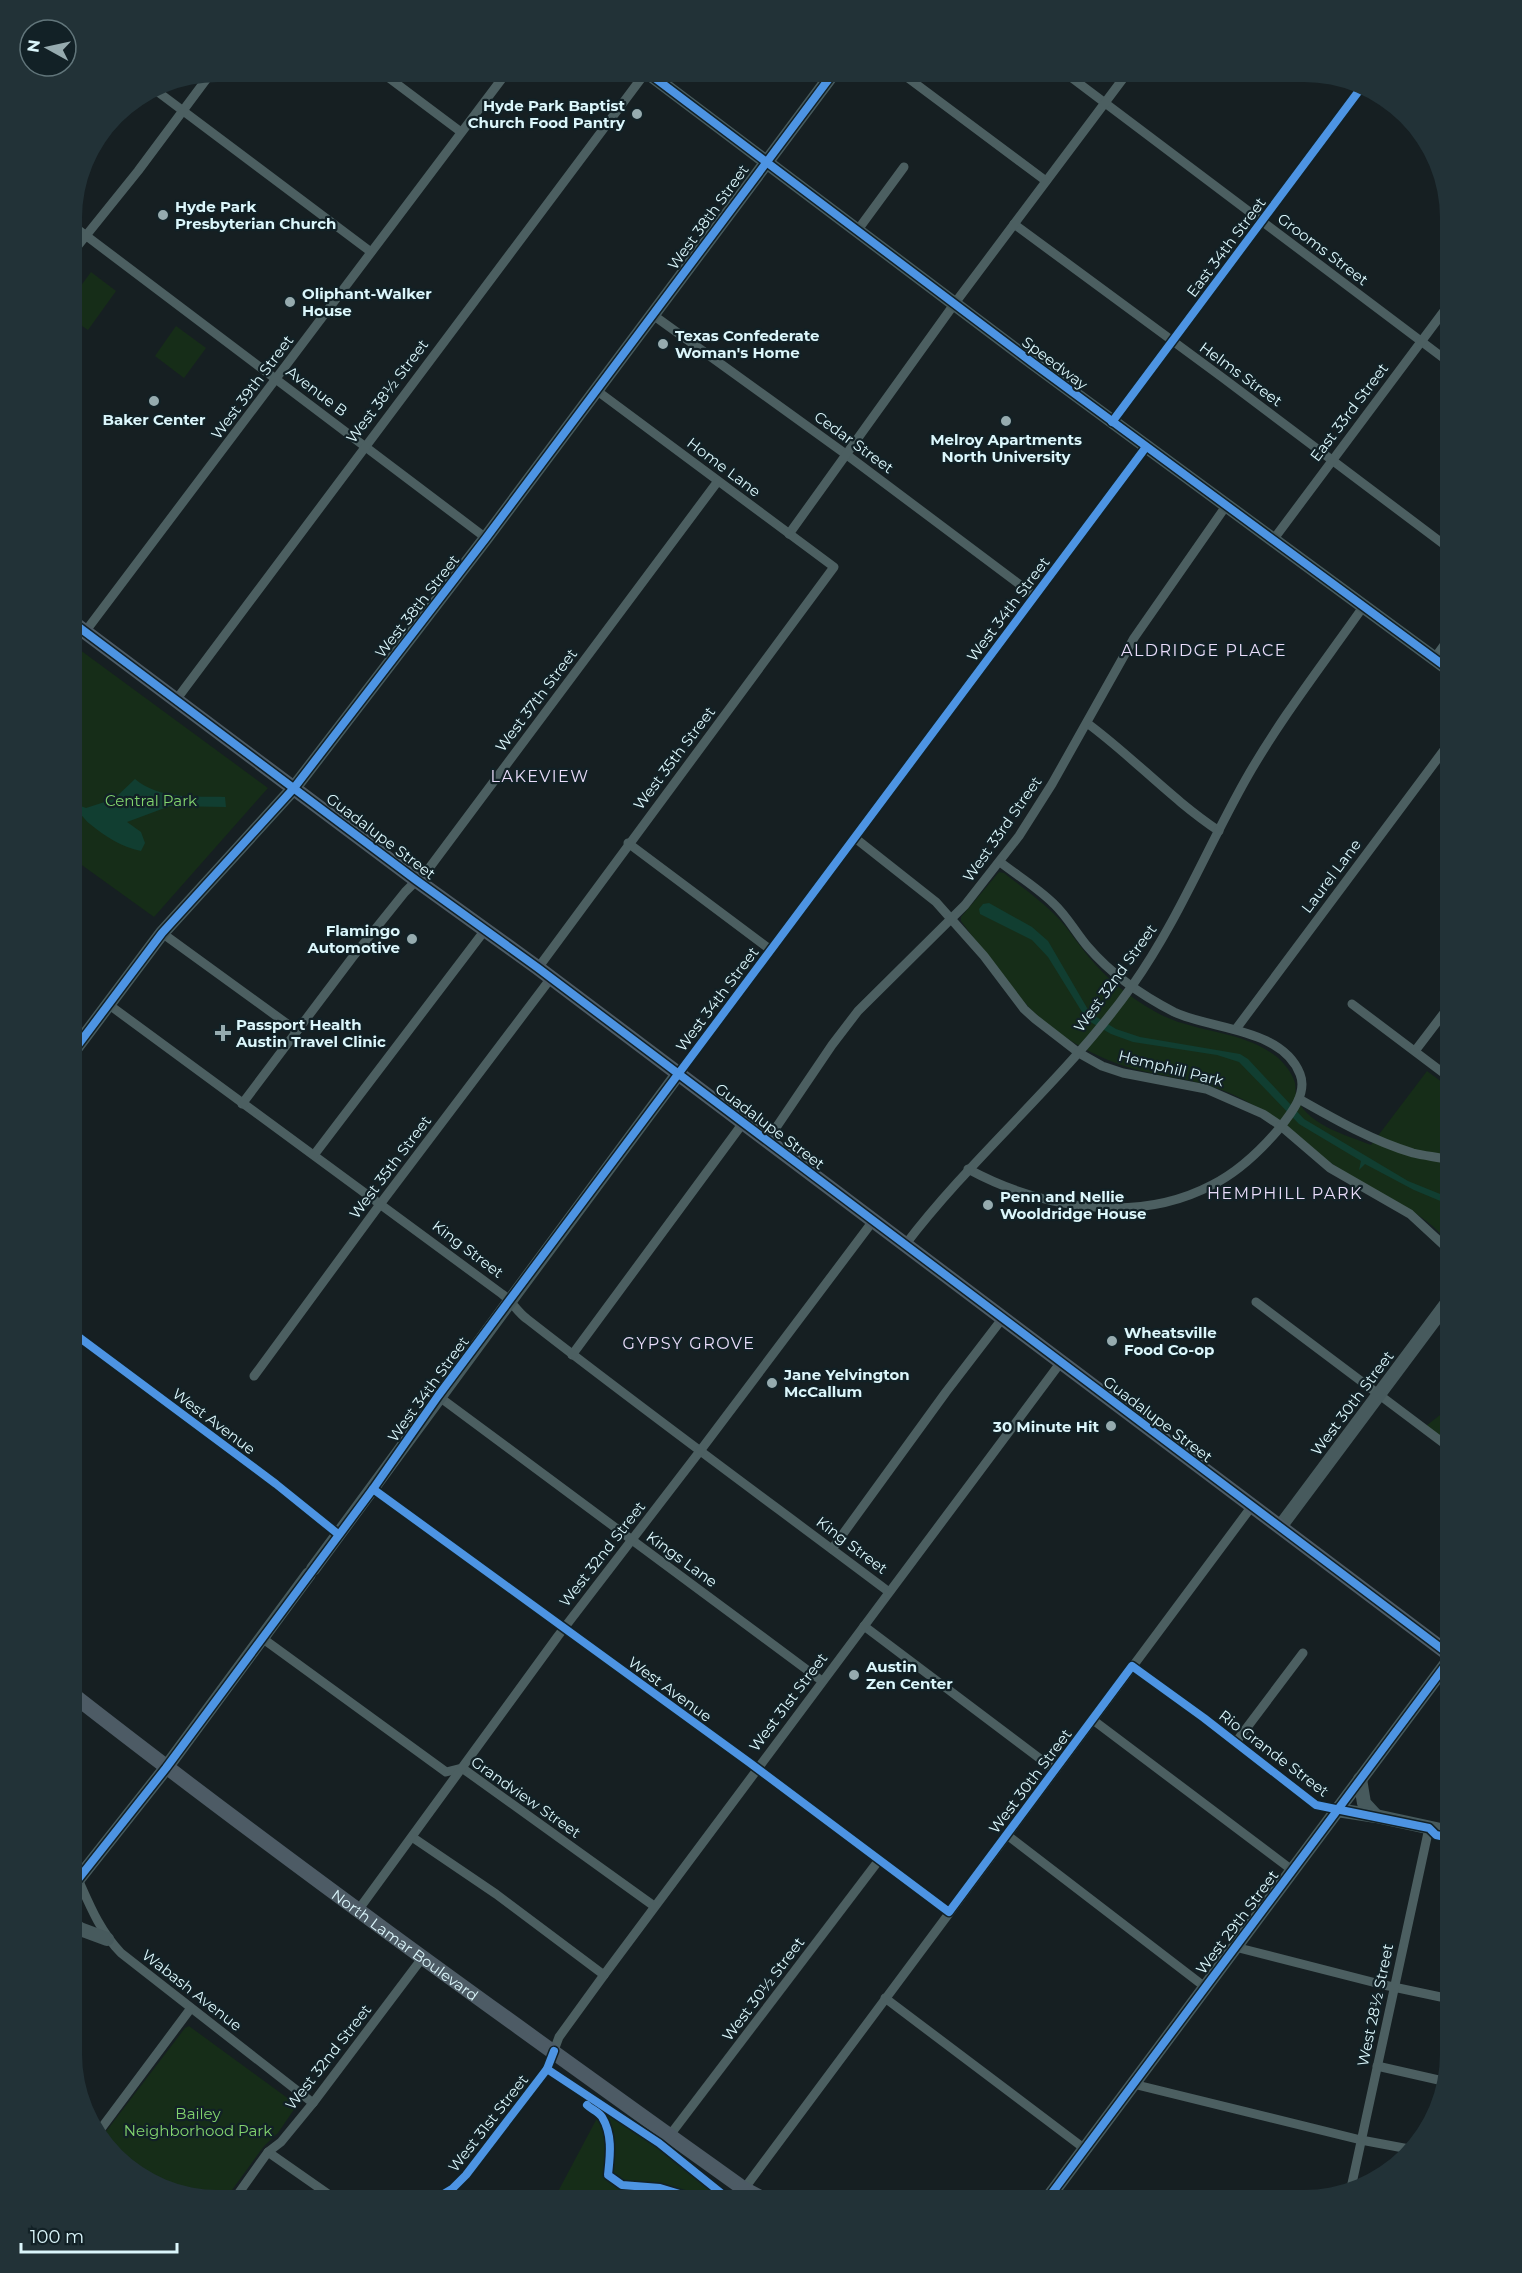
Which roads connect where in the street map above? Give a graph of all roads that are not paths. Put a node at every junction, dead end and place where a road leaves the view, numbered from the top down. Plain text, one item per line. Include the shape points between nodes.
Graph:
1 (396, 83) edge
2 (499, 83) edge
3 (639, 83) edge
4 (662, 83) edge
5 (826, 83) edge
6 (915, 83) edge
7 (1079, 83) edge
8 (1120, 83) edge
9 (203, 84) edge
10 (1357, 94) edge
11 (162, 95) edge
12 (1105, 103) junction
13 (183, 111) junction
14 (461, 132) junction
15 (766, 162) junction
16 (904, 167) dead end
17 (1046, 181) junction
18 (1262, 222) junction
19 (1014, 224) junction
20 (857, 231) junction
21 (83, 233) edge
22 (86, 235) junction
23 (83, 239) edge
24 (371, 252) junction
25 (955, 303) junction
26 (653, 315) junction
27 (1440, 316) edge
28 (1173, 341) junction
29 (1421, 341) junction
30 (1440, 355) edge
31 (277, 379) junction
32 (596, 390) junction
33 (1112, 422) junction
34 (365, 446) junction
35 (1146, 447) junction
36 (847, 455) junction
37 (1332, 460) junction
38 (718, 481) junction
39 (1226, 506) junction
40 (789, 534) junction
41 (486, 538) junction
42 (1273, 540) junction
43 (1440, 541) edge
44 (834, 567) joint
45 (1035, 596) junction
46 (1363, 607) junction
47 (83, 630) edge
48 (86, 632) junction
49 (1440, 651) edge
50 (1434, 659) junction
51 (1440, 663) edge
52 (176, 700) junction
53 (1087, 723) junction
54 (1440, 755) edge
55 (294, 788) junction
56 (1219, 831) junction
57 (855, 838) junction
58 (628, 843) junction
59 (1000, 862) junction
60 (416, 880) junction
61 (952, 919) junction
62 (485, 930) junction
63 (162, 933) junction
64 (771, 950) junction
65 (538, 968) junction
66 (551, 978) junction
67 (1131, 987) junction
68 (108, 1004) junction
69 (1352, 1004) dead end
70 (1440, 1018) edge
71 (1236, 1029) junction
72 (297, 1031) junction
73 (83, 1039) edge
74 (1415, 1051) junction
75 (1079, 1053) junction
76 (1440, 1070) edge
77 (678, 1074) junction
78 (242, 1104) junction
79 (1294, 1108) junction
80 (743, 1124) junction
81 (1281, 1126) junction
82 (767, 1141) junction
83 (314, 1155) junction
84 (1440, 1158) edge
85 (968, 1169) junction
86 (381, 1203) junction
87 (873, 1221) junction
88 (1440, 1242) edge
89 (905, 1245) junction
90 (510, 1300) junction
91 (1256, 1302) dead end
92 (1440, 1313) edge
93 (1002, 1319) junction
94 (82, 1340) edge
95 (572, 1355) junction
96 (1061, 1362) junction
97 (254, 1376) dead end
98 (1379, 1395) junction
99 (438, 1396) junction
100 (1440, 1441) edge
101 (700, 1451) junction
102 (373, 1489) junction
103 (1252, 1506) junction
104 (1280, 1527) junction
105 (338, 1534) junction
106 (632, 1541) junction
107 (832, 1549) junction
108 (890, 1592) junction
109 (864, 1626) junction
110 (564, 1628) junction
111 (262, 1638) junction
112 (1440, 1649) edge
113 (1303, 1653) dead end
114 (1132, 1666) junction
115 (1440, 1671) edge
116 (822, 1681) junction
117 (82, 1702) edge
118 (1093, 1720) junction
119 (1236, 1742) junction
120 (166, 1768) junction
121 (462, 1768) junction
122 (757, 1768) junction
123 (1055, 1770) junction
124 (1360, 1779) junction
125 (1337, 1810) junction
126 (1376, 1816) junction
127 (1429, 1828) junction
128 (1440, 1830) edge
129 (1006, 1835) junction
130 (412, 1837) junction
131 (879, 1860) junction
132 (82, 1870) edge
133 (1293, 1870) junction
134 (82, 1895) edge
135 (654, 1906) junction
136 (359, 1909) junction
137 (949, 1912) junction
138 (82, 1930) edge
139 (107, 1939) junction
140 (1235, 1947) junction
141 (423, 1957) junction
142 (604, 1975) junction
143 (1205, 1987) junction
144 (1395, 1987) junction
145 (1440, 1997) edge
146 (885, 1998) junction
147 (191, 2008) junction
148 (554, 2051) junction
149 (1377, 2066) junction
150 (1437, 2080) edge
151 (1133, 2084) junction
152 (313, 2103) junction
153 (103, 2125) edge
154 (670, 2135) junction
155 (1361, 2140) junction
156 (1085, 2149) junction
157 (1402, 2149) edge
158 (268, 2152) junction
159 (1352, 2181) edge
160 (241, 2190) edge
161 (322, 2190) edge
162 (450, 2190) edge
163 (741, 2190) edge
164 (751, 2190) edge
165 (1054, 2190) edge

1 - 14 street
2 - 14 street, West 39th Street
3 - 34 street, West 38½ Street
4 - 15 street, Speedway
5 - 15 street, West 38th Street
6 - 17 street
7 - 12 street, Grooms Street
8 - 12 street
9 - 13 street
10 - 18 street, East 34th Street
11 - 13 street
12 - 17 street
12 - 18 street, Grooms Street
13 - 22 street
13 - 24 street
14 - 24 street, West 39th Street
15 - 20 street, Speedway
15 - 26 street, West 38th Street
16 - 20 street
17 - 19 street
18 - 28 street, East 34th Street
18 - 29 street, Grooms Street
19 - 25 street
19 - 28 street, Helms Street
20 - 25 street, Speedway
21 - 22 street, Avenue B
22 - 23 street
22 - 31 street, Avenue B
24 - 31 street, West 39th Street
25 - 33 street, Speedway
25 - 36 street
26 - 32 street, West 38th Street
26 - 36 street, Cedar Street
27 - 29 street, East 33rd Street
28 - 33 street, East 34th Street
28 - 37 street, Helms Street
29 - 30 street, Grooms Street
29 - 37 street, East 33rd Street
31 - 34 street, Avenue B
31 - 48 street, West 39th Street
32 - 38 street, Home Lane
32 - 41 street, West 38th Street
33 - 35 street, Speedway
34 - 41 street, Avenue B
34 - 52 street, West 38½ Street
35 - 39 street, Speedway
35 - 45 street, West 34th Street
36 - 40 street
36 - 45 street, Cedar Street
37 - 42 street, East 33rd Street
37 - 43 street, Helms Street
38 - 40 street, Home Lane
38 - 60 street, West 37th Street via 430,867
39 - 42 street, Speedway
39 - 53 street, West 33rd Street via 1134,638
40 - 44 street, Home Lane
41 - 55 street, West 38th Street
42 - 46 street, Speedway
44 - 58 street, West 35th Street
45 - 57 street, West 34th Street
46 - 50 street, Speedway
46 - 56 street, West 32nd Street via 1268,743
47 - 48 main road, Guadalupe Street
48 - 52 main road, Guadalupe Street
49 - 50 street
50 - 51 street, Speedway
52 - 55 main road, Guadalupe Street
53 - 56 street via 1177,801
53 - 59 street, West 33rd Street via 1036,811
54 - 71 street, Laurel Lane
55 - 60 main road, Guadalupe Street
55 - 63 street, West 38th Street
56 - 67 street, West 32nd Street via 1171,926
57 - 61 street, Hemphill Park
57 - 64 street, West 34th Street
58 - 64 street
58 - 65 street, West 35th Street
59 - 61 street, West 33rd Street
59 - 67 street via 1055,904 1086,945
60 - 62 main road, Guadalupe Street
60 - 72 street, West 37th Street
61 - 75 street, Hemphill Park via 1024,1009
61 - 82 street, West 33rd Street via 858,1011
62 - 65 main road, Guadalupe Street
62 - 83 street
63 - 68 street, West 38th Street
63 - 72 street
64 - 77 street, West 34th Street
65 - 66 main road, Guadalupe Street
66 - 77 main road, Guadalupe Street
66 - 86 street, West 35th Street
67 - 71 street via 1177,1013 1205,1024
67 - 75 street, West 32nd Street
68 - 73 street, West 38th Street
68 - 78 street, King Street
69 - 74 street
70 - 74 street
71 - 79 street via 1277,1048 1295,1064 1302,1082
72 - 78 street, West 37th Street
74 - 76 street
75 - 81 street, Hemphill Park via 1123,1073 1206,1089 1254,1109
75 - 85 street, West 32nd Street
77 - 80 main road, Guadalupe Street
77 - 90 street, West 34th Street
78 - 83 street, King Street
79 - 81 street
79 - 84 street via 1413,1153
80 - 82 main road, Guadalupe Street
80 - 95 street
81 - 85 street via 1230,1175 1189,1196 1155,1204 1117,1208 1040,1199
81 - 88 street, Hemphill Park via 1330,1168 1410,1214
82 - 87 main road, Guadalupe Street
83 - 86 street, King Street
85 - 89 street, West 32nd Street
86 - 90 street, King Street
86 - 97 street, West 35th Street
87 - 89 main road, Guadalupe Street
87 - 101 street, West 32nd Street
89 - 93 main road, Guadalupe Street
90 - 95 street, King Street via 516,1311
90 - 99 street, West 34th Street
91 - 98 street
92 - 98 street, West 30th Street
93 - 96 main road, Guadalupe Street
93 - 107 street
94 - 105 street, West Avenue
95 - 101 street, King Street
96 - 103 main road, Guadalupe Street
96 - 108 street, West 31st Street
98 - 100 street
98 - 104 street, West 30th Street
99 - 102 street, West 34th Street
99 - 106 street, Kings Lane
101 - 106 street, West 32nd Street
101 - 107 street, King Street
102 - 105 street, West 34th Street
102 - 110 street, West Avenue
103 - 104 main road, Guadalupe Street
103 - 114 street, West 30th Street
104 - 112 main road, Guadalupe Street
105 - 111 street, West 34th Street
106 - 110 street, West 32nd Street
106 - 116 street, Kings Lane
107 - 108 street, King Street
108 - 109 street, West 31st Street
109 - 116 street, West 31st Street
109 - 123 street
110 - 121 street, West 32nd Street
110 - 122 street, West Avenue
111 - 120 street, West 34th Street
111 - 121 street, Grandview Street via 446,1772
113 - 119 street
114 - 118 street, West 30th Street
114 - 119 street, Rio Grande Street
115 - 124 street, West 29th Street
116 - 122 street, West 31st Street
117 - 120 main road, North Lamar Boulevard
118 - 123 street, West 30th Street
118 - 133 street
119 - 125 street, Rio Grande Street via 1316,1805
120 - 132 street, West 34th Street
120 - 136 main road, North Lamar Boulevard
121 - 130 street, West 32nd Street
121 - 135 street, Grandview Street
122 - 131 street, West Avenue
122 - 135 street, West 31st Street
123 - 129 street, West 30th Street
124 - 125 street, West 29th Street
124 - 126 street via 1364,1803
125 - 126 street, Rio Grande Street
125 - 133 street, West 29th Street
126 - 127 street, Rio Grande Street
127 - 128 street, Rio Grande Street
127 - 144 street, West 28½ Street
129 - 137 street, West 30th Street
129 - 143 street
130 - 136 street, West 32nd Street
130 - 142 street
131 - 137 street, West Avenue
131 - 154 street, West 30½ Street
133 - 140 street, West 29th Street
134 - 139 street, Wabash Avenue
135 - 142 street, West 31st Street
136 - 141 main road, North Lamar Boulevard
137 - 146 street, West 30th Street
138 - 139 street
139 - 147 street, Wabash Avenue
140 - 143 street, West 29th Street
140 - 144 street
141 - 148 main road, North Lamar Boulevard
141 - 152 street, West 32nd Street
142 - 148 street, West 31st Street
143 - 151 street, West 29th Street
144 - 145 street
144 - 149 street, West 28½ Street
146 - 156 street
146 - 164 street, West 30th Street
147 - 152 street, Wabash Avenue
147 - 153 street
148 - 154 main road, North Lamar Boulevard
148 - 162 street, West 31st Street via 547,2069
149 - 150 street
149 - 155 street, West 28½ Street
151 - 155 street
151 - 156 street, West 29th Street
152 - 158 street, West 32nd Street
154 - 163 main road, North Lamar Boulevard
155 - 157 street
155 - 159 street, West 28½ Street
156 - 165 street, West 29th Street
158 - 160 street, West 32nd Street
158 - 161 street

